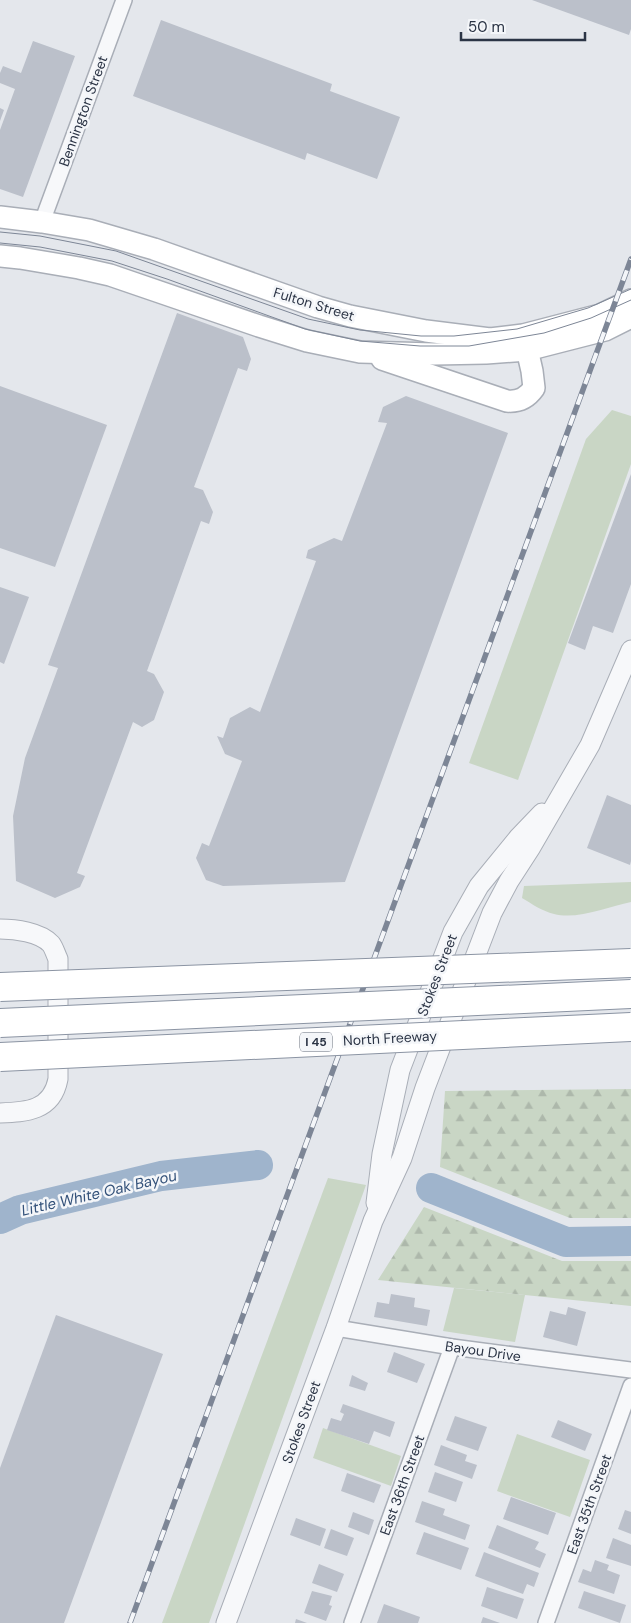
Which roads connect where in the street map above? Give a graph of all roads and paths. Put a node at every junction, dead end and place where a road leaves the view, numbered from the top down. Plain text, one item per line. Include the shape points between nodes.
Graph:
1 (124, 0) edge
2 (0, 217) edge
3 (42, 222) junction
4 (0, 256) edge
5 (631, 300) edge
6 (631, 317) edge
7 (525, 343) junction
8 (360, 352) junction
9 (630, 658) edge
10 (563, 791) junction
11 (0, 929) edge
12 (631, 963) edge
13 (0, 987) edge
14 (631, 994) edge
15 (0, 1023) edge
16 (631, 1027) edge
17 (0, 1057) edge
18 (0, 1113) edge
19 (374, 1221) junction
20 (336, 1328) junction
21 (452, 1347) junction
22 (631, 1370) edge
23 (631, 1386) edge
24 (226, 1623) edge
25 (352, 1623) edge
26 (546, 1623) edge

1 - 3 street, Bennington Street
2 - 3 main road, Fulton Street
3 - 7 main road, Fulton Street via 89,230 154,249 350,316 426,332
4 - 8 main road, Fulton Street via 110,275 307,341
5 - 7 main road, Fulton Street via 600,316
6 - 7 main road, Fulton Street via 606,330
7 - 8 main road, Fulton Street via 486,353
7 - 8 main road via 534,388 526,398 514,402
9 - 10 street, Stokes Street via 590,745
10 - 19 street, Stokes Street via 492,913 425,1088 402,1158
10 - 19 street, Stokes Street via 479,886 453,932 400,1070 382,1154
11 - 18 street via 28,932 51,944 58,959 58,1080 53,1093 40,1107 24,1112
12 - 13 highway, bridge
14 - 15 highway, bridge
16 - 17 highway, North Freeway / I 45, bridge
19 - 20 street, Stokes Street
20 - 21 street, Bayou Drive
20 - 24 street, Stokes Street
21 - 22 street, Bayou Drive
21 - 25 street, East 36th Street
23 - 26 street, East 35th Street

